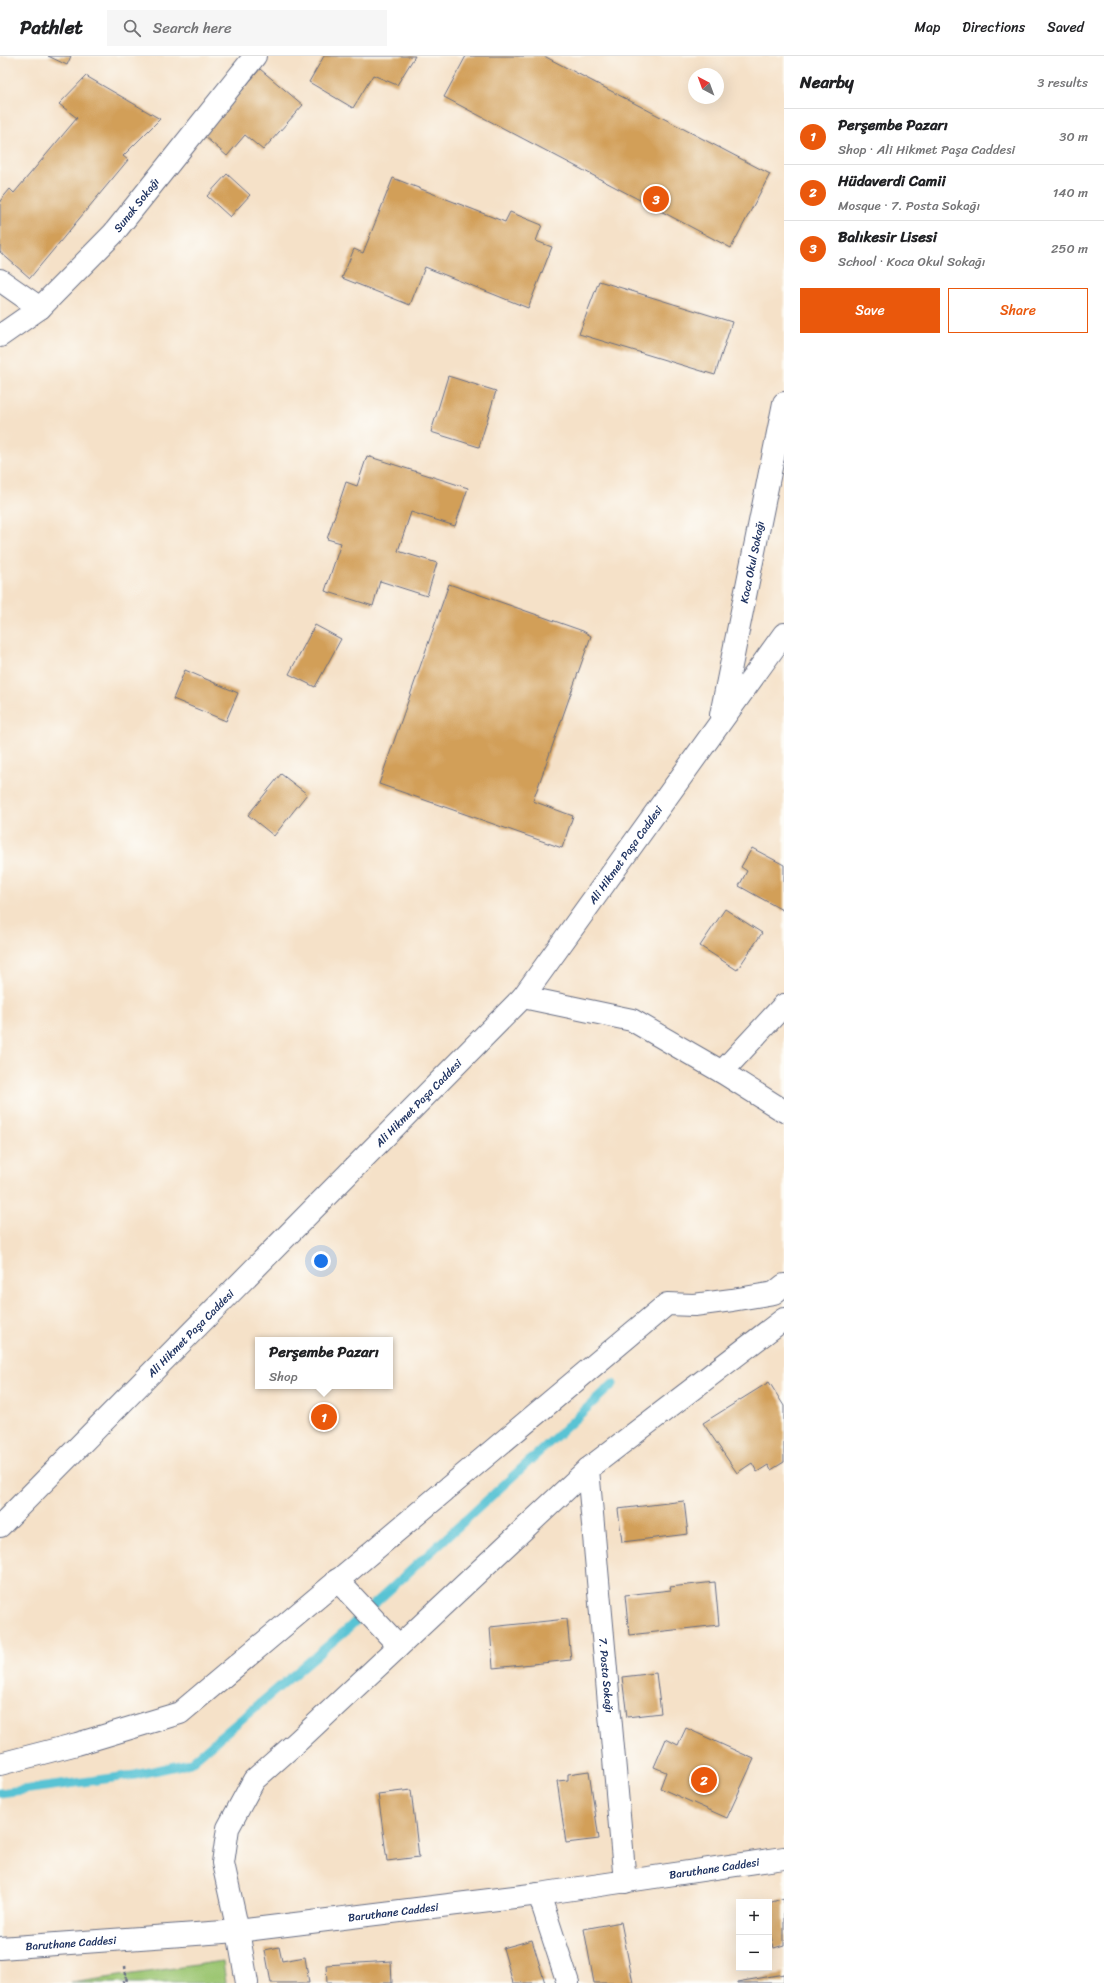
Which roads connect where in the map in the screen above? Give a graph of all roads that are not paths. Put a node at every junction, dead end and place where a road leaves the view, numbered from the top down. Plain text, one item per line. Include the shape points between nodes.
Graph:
1 (255, 56) edge
2 (0, 280) edge
3 (40, 308) junction
4 (0, 336) edge
5 (784, 403) edge
6 (784, 634) edge
7 (720, 722) junction
8 (523, 997) junction
9 (784, 1005) edge
10 (722, 1072) junction
11 (784, 1111) edge
12 (779, 1289) edge
13 (784, 1312) edge
14 (784, 1319) edge
15 (588, 1469) junction
16 (0, 1526) edge
17 (337, 1580) junction
18 (399, 1646) junction
19 (0, 1764) edge
20 (784, 1858) edge
21 (625, 1882) junction
22 (539, 1894) junction
23 (238, 1931) junction
24 (0, 1948) edge
25 (247, 1983) edge
26 (568, 1983) edge

1 - 3 street, Sunak Sokağı via 112,234
2 - 3 street
3 - 4 street, Sunak Sokağı
5 - 7 street, Koca Okul Sokağı
6 - 7 street, Ali Hikmet Paşa Caddesi
7 - 8 street, Ali Hikmet Paşa Caddesi
8 - 10 street via 632,1020
8 - 16 street, Ali Hikmet Paşa Caddesi
9 - 10 street
10 - 11 street
12 - 13 street
12 - 17 street via 694,1305 667,1304
14 - 15 street
15 - 18 street
15 - 21 street, 7. Posta Sokağı
17 - 18 street
17 - 19 street via 180,1713 78,1744
18 - 23 street via 254,1780 228,1828 223,1863
20 - 21 street, Baruthane Caddesi
21 - 22 street, Baruthane Caddesi
22 - 23 street, Baruthane Caddesi
22 - 26 street
23 - 24 street, Baruthane Caddesi
23 - 25 street

